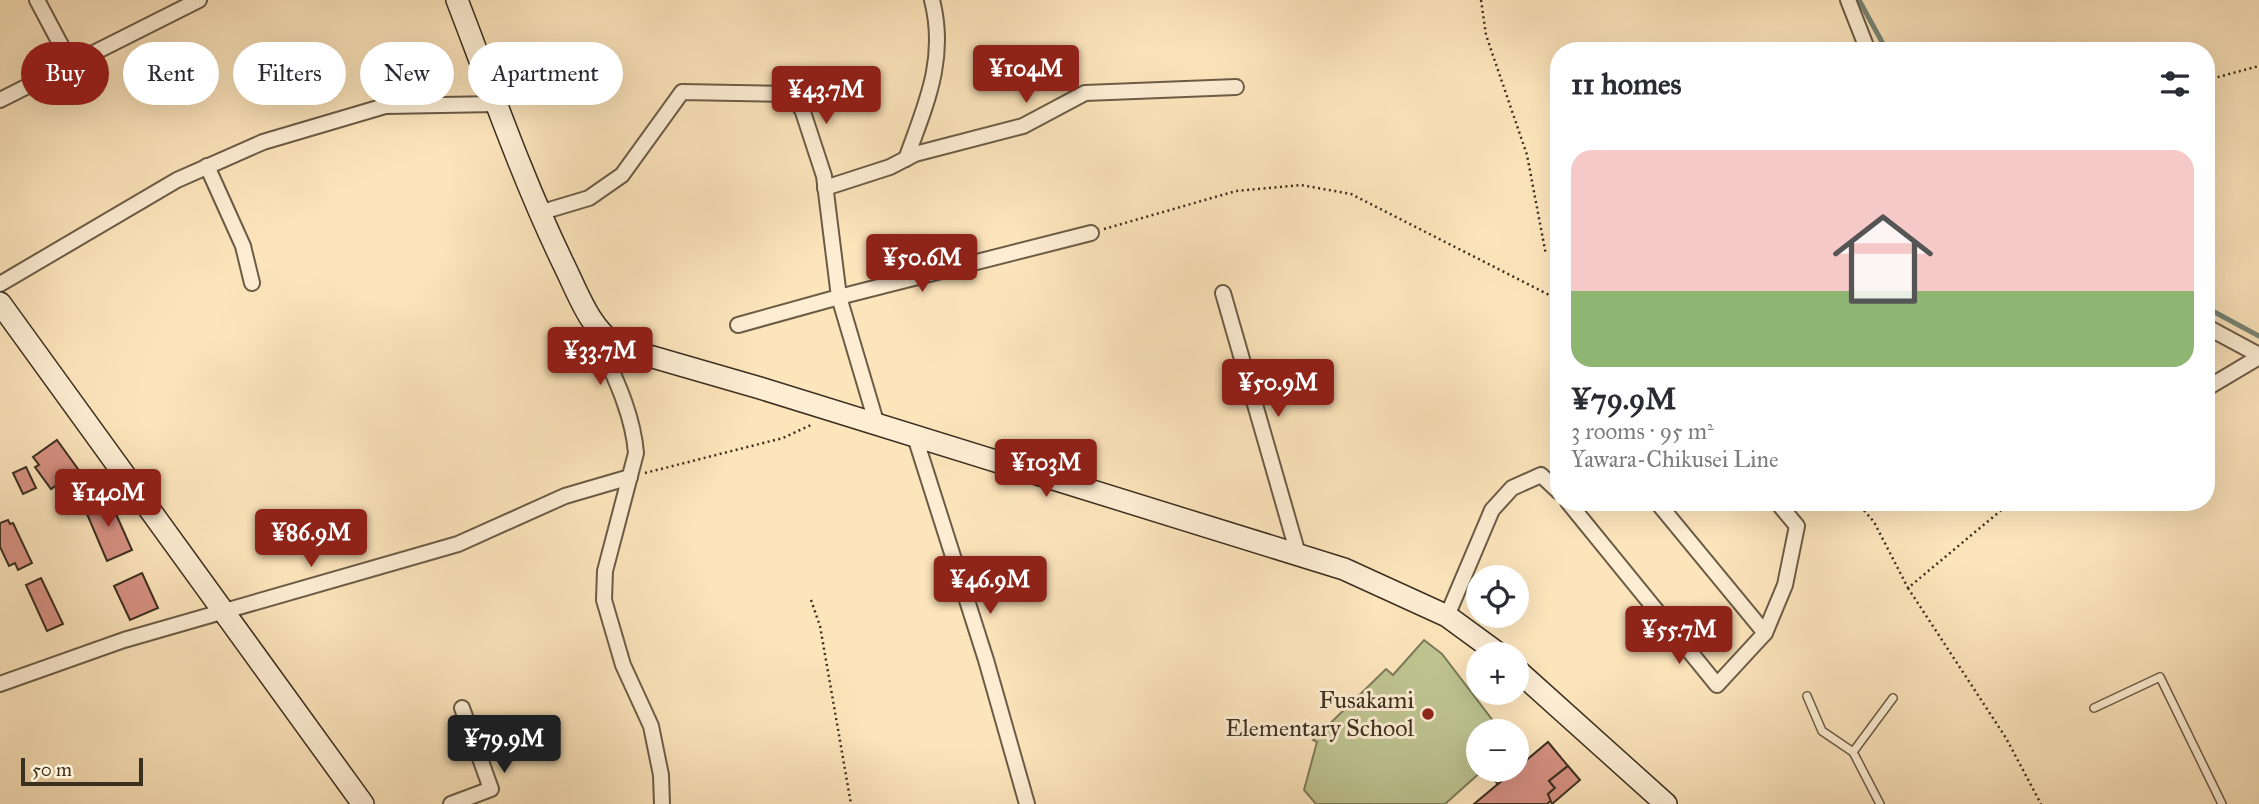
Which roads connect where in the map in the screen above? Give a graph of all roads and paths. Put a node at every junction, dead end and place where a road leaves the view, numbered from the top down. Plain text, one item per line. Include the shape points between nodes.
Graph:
1 (37, 0) edge
2 (200, 0) edge
3 (457, 0) edge
4 (932, 0) edge
5 (1481, 0) edge
6 (1849, 0) edge
7 (59, 42) edge
8 (473, 42) edge
9 (1865, 42) edge
10 (109, 45) edge
11 (2259, 66) edge
12 (2215, 78) edge
13 (1237, 87) dead end
14 (21, 89) edge
15 (0, 100) edge
16 (468, 105) edge
17 (497, 105) edge
18 (906, 159) junction
19 (207, 166) junction
20 (825, 188) junction
21 (539, 213) junction
22 (1091, 233) joint
23 (1546, 255) dead end
24 (252, 283) dead end
25 (0, 284) edge
26 (1223, 293) dead end
27 (1550, 295) edge
28 (839, 297) junction
29 (0, 303) edge
30 (738, 325) dead end
31 (2215, 331) edge
32 (605, 339) junction
33 (2259, 356) edge
34 (2215, 383) edge
35 (839, 413) junction
36 (877, 425) junction
37 (915, 437) junction
38 (630, 477) junction
39 (1550, 484) edge
40 (1575, 511) edge
41 (1664, 511) edge
42 (1784, 511) edge
43 (1865, 511) edge
44 (2000, 511) edge
45 (1298, 554) junction
46 (1909, 588) junction
47 (811, 600) dead end
48 (225, 613) junction
49 (1447, 616) junction
50 (1765, 633) junction
51 (1483, 642) edge
52 (1529, 681) edge
53 (0, 684) edge
54 (1807, 696) dead end
55 (1893, 698) dead end
56 (461, 708) dead end
57 (2095, 708) dead end
58 (1853, 752) junction
59 (363, 804) edge
60 (451, 804) edge
61 (662, 804) edge
62 (851, 804) edge
63 (1027, 804) edge
64 (1666, 804) edge
65 (1880, 804) edge
66 (2040, 804) edge
67 (2222, 804) edge

1 - 7 street
2 - 10 street
3 - 8 street
4 - 18 street via 937,21 934,82
5 - 23 path via 1486,35 1527,155
6 - 9 street
11 - 12 path
13 - 18 street via 1085,93 1023,126
14 - 15 street
16 - 19 street via 385,106 263,142
17 - 21 street
18 - 20 street
19 - 24 street via 243,246
19 - 25 street
20 - 21 street via 802,109 787,94 682,92 622,175 589,198
20 - 28 street
21 - 32 street via 591,320
22 - 27 path via 1236,191 1301,185 1350,194
22 - 28 street
26 - 45 street
28 - 30 street
28 - 36 street
29 - 48 street
31 - 33 street
32 - 35 street via 618,347
32 - 38 street via 602,349 635,437
33 - 34 street
35 - 36 street
35 - 38 path via 783,438
36 - 37 street
37 - 45 street
37 - 63 street
38 - 48 street via 565,496 458,544
38 - 61 street via 605,571 604,600 624,665 651,726 662,775
39 - 49 street via 1541,475 1513,488 1492,510
40 - 50 street via 1717,685
41 - 50 street
42 - 50 street via 1797,526 1785,585
43 - 46 path
44 - 46 path
45 - 49 street via 1344,569
46 - 66 path via 2006,738
47 - 62 path via 820,626
48 - 53 street via 124,640
48 - 59 street
49 - 51 street
52 - 64 street
54 - 58 lane via 1822,731
55 - 58 lane
56 - 60 street via 491,789
57 - 67 lane via 2160,677
58 - 65 lane

